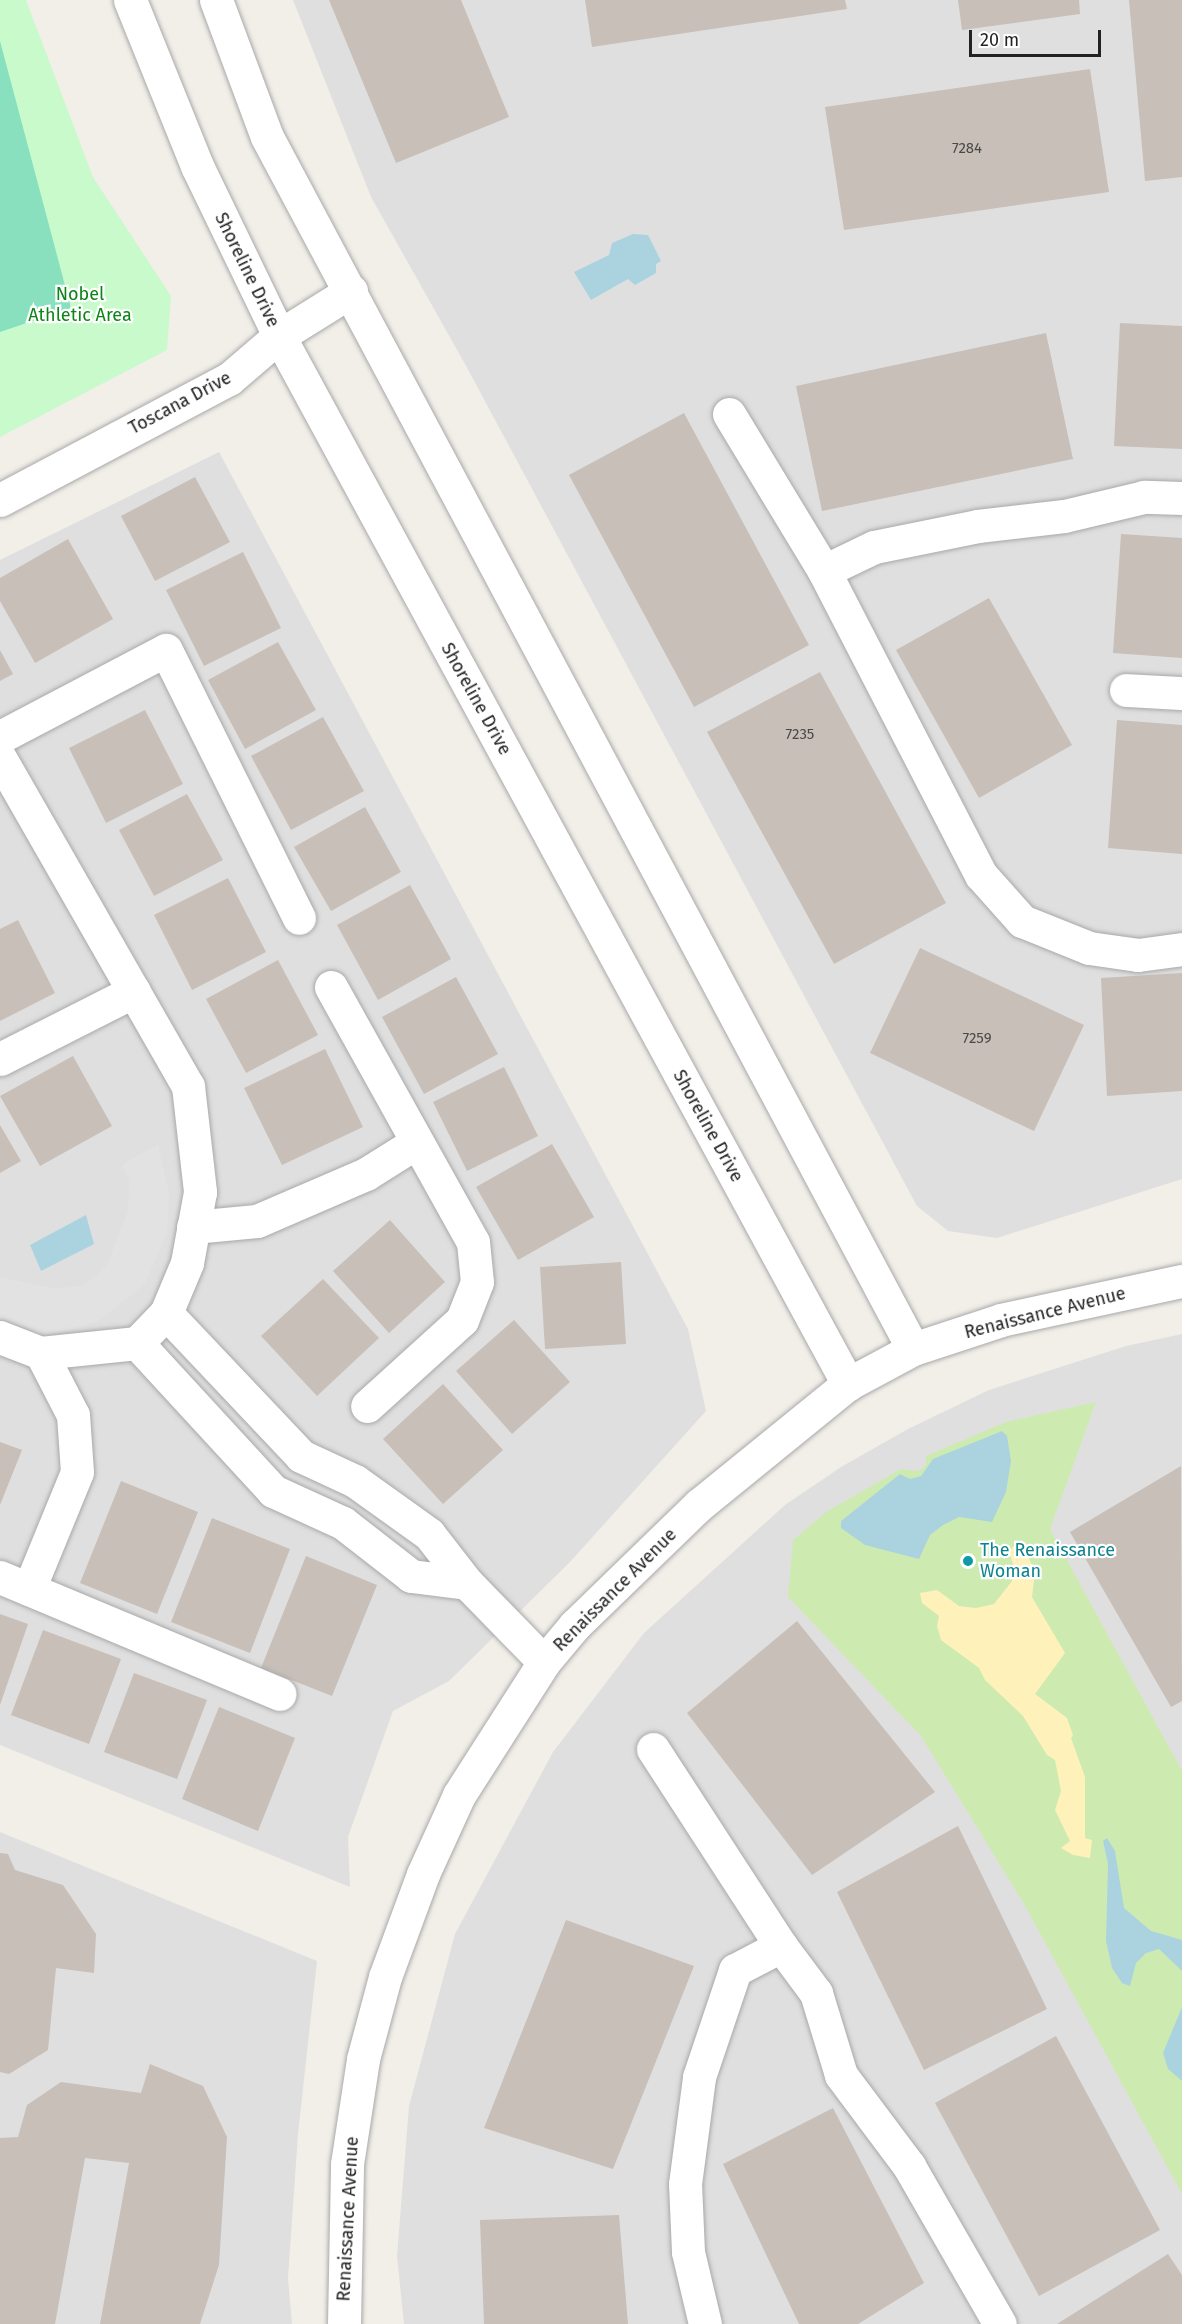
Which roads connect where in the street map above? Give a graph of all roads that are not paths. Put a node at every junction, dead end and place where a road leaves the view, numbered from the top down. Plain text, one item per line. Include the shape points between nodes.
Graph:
1 (130, 0) edge
2 (216, 0) edge
3 (351, 291) junction
4 (279, 336) junction
5 (729, 414) dead end
6 (1182, 498) edge
7 (0, 500) edge
8 (824, 571) junction
9 (1126, 690) dead end
10 (1182, 693) edge
11 (0, 737) edge
12 (0, 758) edge
13 (299, 918) dead end
14 (1182, 949) edge
15 (331, 987) dead end
16 (134, 991) junction
17 (0, 1059) edge
18 (417, 1142) junction
19 (193, 1227) junction
20 (1182, 1281) edge
21 (166, 1313) junction
22 (0, 1336) edge
23 (137, 1343) junction
24 (913, 1349) junction
25 (41, 1353) junction
26 (848, 1384) junction
27 (367, 1406) dead end
28 (14, 1583) edge
29 (467, 1583) junction
30 (544, 1662) junction
31 (280, 1694) dead end
32 (653, 1749) dead end
33 (781, 1946) junction
34 (344, 2324) edge
35 (705, 2324) edge
36 (1000, 2324) edge

1 - 4 street, Shoreline Drive via 197,166
2 - 3 street via 267,137
3 - 4 street, Toscana Drive
3 - 24 street
4 - 7 street, Toscana Drive via 229,379
4 - 26 street, Shoreline Drive
5 - 8 street
6 - 8 street via 1144,497 1064,516 978,526 874,547
8 - 14 street via 981,875 1022,921 1089,948 1138,955
9 - 10 street
11 - 13 street via 166,650
12 - 16 street
15 - 18 street
16 - 17 street
16 - 19 street via 188,1086 200,1192
18 - 19 street via 366,1174 257,1221
18 - 27 street via 473,1242 477,1282 462,1320
19 - 21 street via 187,1263
20 - 24 street, Renaissance Avenue via 1001,1320
21 - 23 street
21 - 29 street via 302,1456 354,1480 429,1534
22 - 25 street
23 - 25 street
23 - 29 street via 273,1491 343,1523 411,1576
24 - 26 street, Renaissance Avenue
25 - 28 street via 73,1415 77,1472
26 - 30 street, Renaissance Avenue via 699,1505 575,1625
28 - 31 street
29 - 30 street
30 - 34 street, Renaissance Avenue via 459,1795 423,1874 385,1977 363,2059 347,2164
32 - 33 street
33 - 35 street via 735,1970 699,2077 685,2184 688,2252
33 - 36 street via 816,1993 841,2075 909,2166

